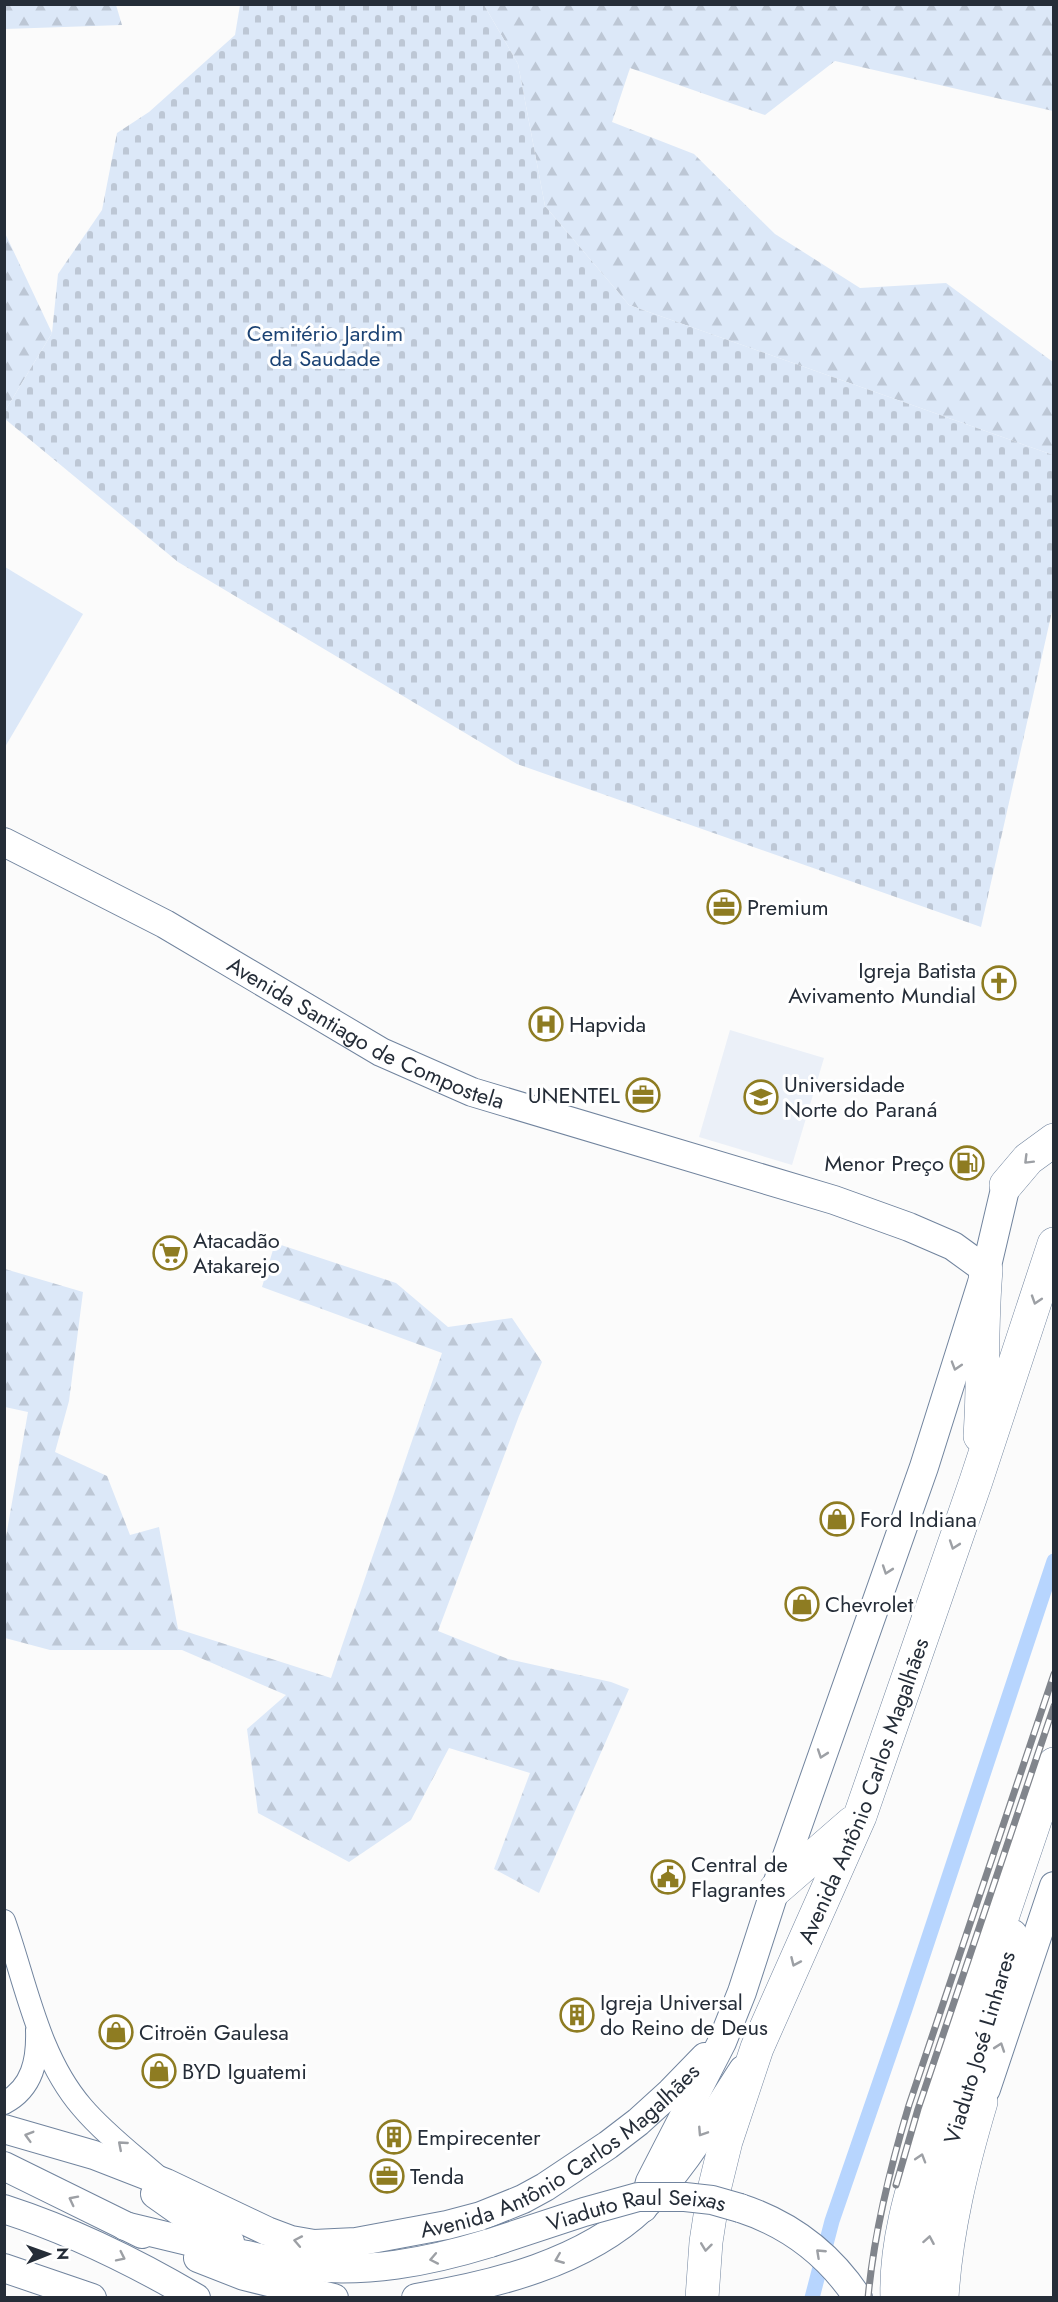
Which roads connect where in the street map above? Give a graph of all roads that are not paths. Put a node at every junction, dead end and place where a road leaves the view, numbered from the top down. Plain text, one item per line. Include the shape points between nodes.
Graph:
1 (4, 842) edge
2 (1053, 1140) edge
3 (1006, 1185) joint
4 (1053, 1244) edge
5 (989, 1255) junction
6 (976, 1481) junction
7 (1053, 1764) edge
8 (1053, 1802) edge
9 (860, 1816) junction
10 (1053, 1886) edge
11 (775, 1890) junction
12 (4, 1921) edge
13 (37, 2026) junction
14 (722, 2042) junction
15 (757, 2048) junction
16 (981, 2102) joint
17 (4, 2103) edge
18 (4, 2129) edge
19 (94, 2155) junction
20 (13, 2169) edge
21 (166, 2184) junction
22 (643, 2208) junction
23 (4, 2209) edge
24 (125, 2226) junction
25 (490, 2243) joint
26 (264, 2259) junction
27 (4, 2268) edge
28 (92, 2298) edge
29 (196, 2298) edge
30 (334, 2298) edge
31 (416, 2298) edge
32 (702, 2298) edge
33 (858, 2298) edge
34 (897, 2298) edge
35 (920, 2298) edge
36 (942, 2298) edge

1 - 5 main road, Avenida Santiago de Compostela via 165,924 325,1020 421,1071 484,1095 834,1200 953,1246
2 -> 3 highway via 1028,1159
3 - 5 main road, Avenida Antônio Carlos Magalhães
4 -> 6 highway, Avenida Antônio Carlos Magalhães
5 - 6 highway via 981,1317 982,1412
5 -> 11 main road, Avenida Antônio Carlos Magalhães via 924,1467
6 -> 9 highway, Avenida Antônio Carlos Magalhães
34 -> 7 highway via 901,2243 911,2192
35 -> 8 main road, Viaduto José Linhares via 941,2175
9 - 11 highway
9 -> 15 highway, Avenida Antônio Carlos Magalhães
16 -> 10 main road
11 - 14 main road, Avenida Antônio Carlos Magalhães
12 - 13 street
13 - 17 street via 38,2047 30,2079
21 -> 13 street via 81,2106 66,2085
14 -> 21 main road, Avenida Antônio Carlos Magalhães via 638,2122 572,2170 523,2199 447,2225 356,2242 314,2244 267,2231
14 - 22 main road via 650,2182
15 -> 22 main road, Avenida Antônio Carlos Magalhães via 682,2163
15 -> 32 highway via 714,2190
16 - 36 highway via 956,2200
19 -> 18 main road, Avenida Antônio Carlos Magalhães
19 - 21 main road, Avenida Antônio Carlos Magalhães
19 - 26 main road via 213,2235
24 -> 20 main road, Avenida Antônio Carlos Magalhães
22 -> 31 main road, Avenida Antônio Carlos Magalhães via 616,2229 533,2270
23 -> 29 main road via 69,2232
24 - 26 main road, Avenida Antônio Carlos Magalhães
24 - 30 main road, Avenida Antônio Carlos Magalhães via 244,2276
25 -> 26 main road, Avenida Antônio Carlos Magalhães via 427,2260 370,2268 300,2266
33 -> 25 main road, Viaduto Raul Seixas, bridge via 831,2264 788,2228 765,2216 712,2200 638,2198
27 - 28 main road

